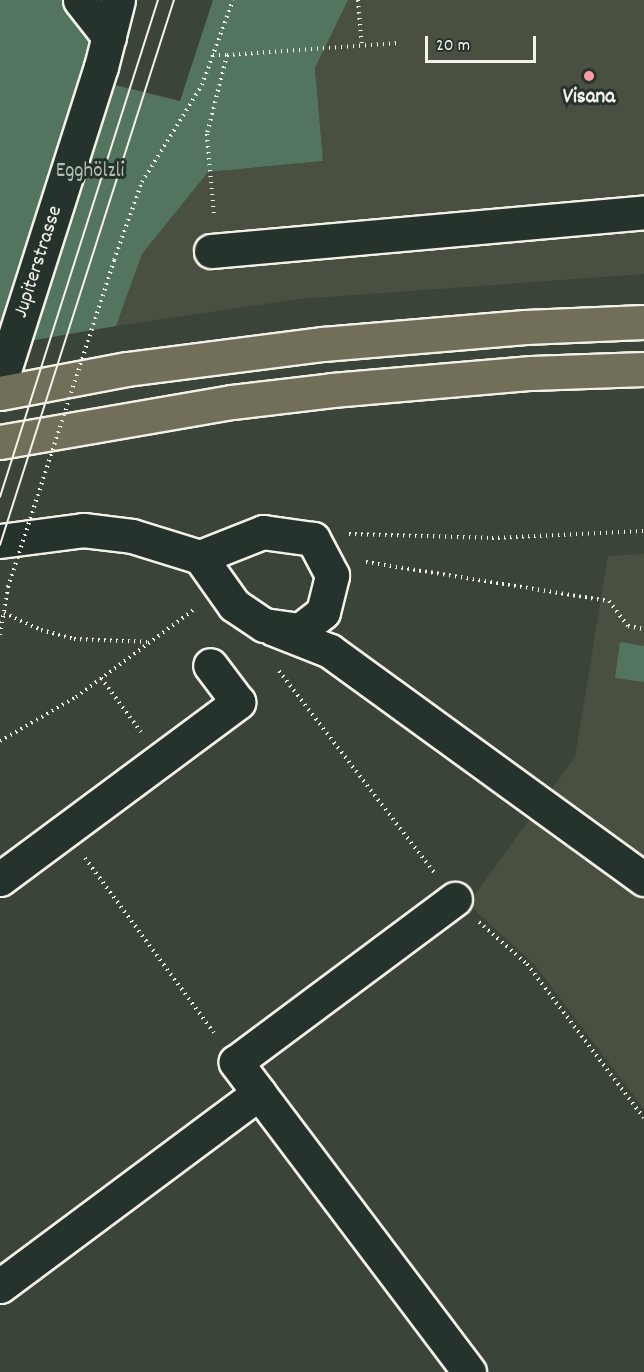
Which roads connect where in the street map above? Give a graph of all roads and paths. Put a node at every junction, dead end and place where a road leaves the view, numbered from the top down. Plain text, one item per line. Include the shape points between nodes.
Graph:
1 (80, 0) edge
2 (118, 0) edge
3 (233, 0) edge
4 (358, 0) edge
5 (109, 37) junction
6 (397, 43) dead end
7 (362, 46) junction
8 (213, 55) junction
9 (227, 55) junction
10 (212, 196) dead end
11 (644, 212) edge
12 (211, 251) dead end
13 (644, 322) edge
14 (644, 369) edge
15 (0, 383) edge
16 (0, 393) edge
17 (0, 442) edge
18 (644, 531) edge
19 (313, 539) junction
20 (0, 541) edge
21 (207, 569) junction
22 (4, 613) junction
23 (264, 625) junction
24 (644, 628) edge
25 (0, 634) edge
26 (150, 642) junction
27 (210, 665) dead end
28 (101, 678) junction
29 (121, 706) dead end
30 (0, 741) edge
31 (65, 830) junction
32 (0, 879) edge
33 (644, 879) edge
34 (455, 899) dead end
35 (236, 1062) junction
36 (259, 1093) junction
37 (0, 1286) edge
38 (469, 1372) edge

1 - 5 street
2 - 5 street, Jupiterstrasse
3 - 8 path
4 - 7 path
5 - 15 street, Jupiterstrasse
6 - 7 path
7 - 9 path
8 - 9 path
8 - 22 path, bridge via 190,107 142,182 8,587
9 - 10 path via 207,134
11 - 12 street
13 - 16 highway via 480,330 322,344 127,369
14 - 17 highway via 531,373 332,390 166,412
18 - 19 path via 492,538 359,532
19 - 21 street via 262,532
19 - 23 street via 332,575 323,612 300,630
19 - 24 path via 360,561 609,601 628,626
20 - 21 street via 82,530 132,536
21 - 23 street via 234,605
21 - 26 path via 202,603
22 - 25 path
22 - 26 path via 41,630 74,639
23 - 33 street via 330,651
26 - 28 path
27 - 31 street via 238,702
28 - 29 path
28 - 30 path via 43,718
31 - 32 street
31 - 35 path
34 - 35 street
35 - 36 street
36 - 37 street
36 - 38 street

